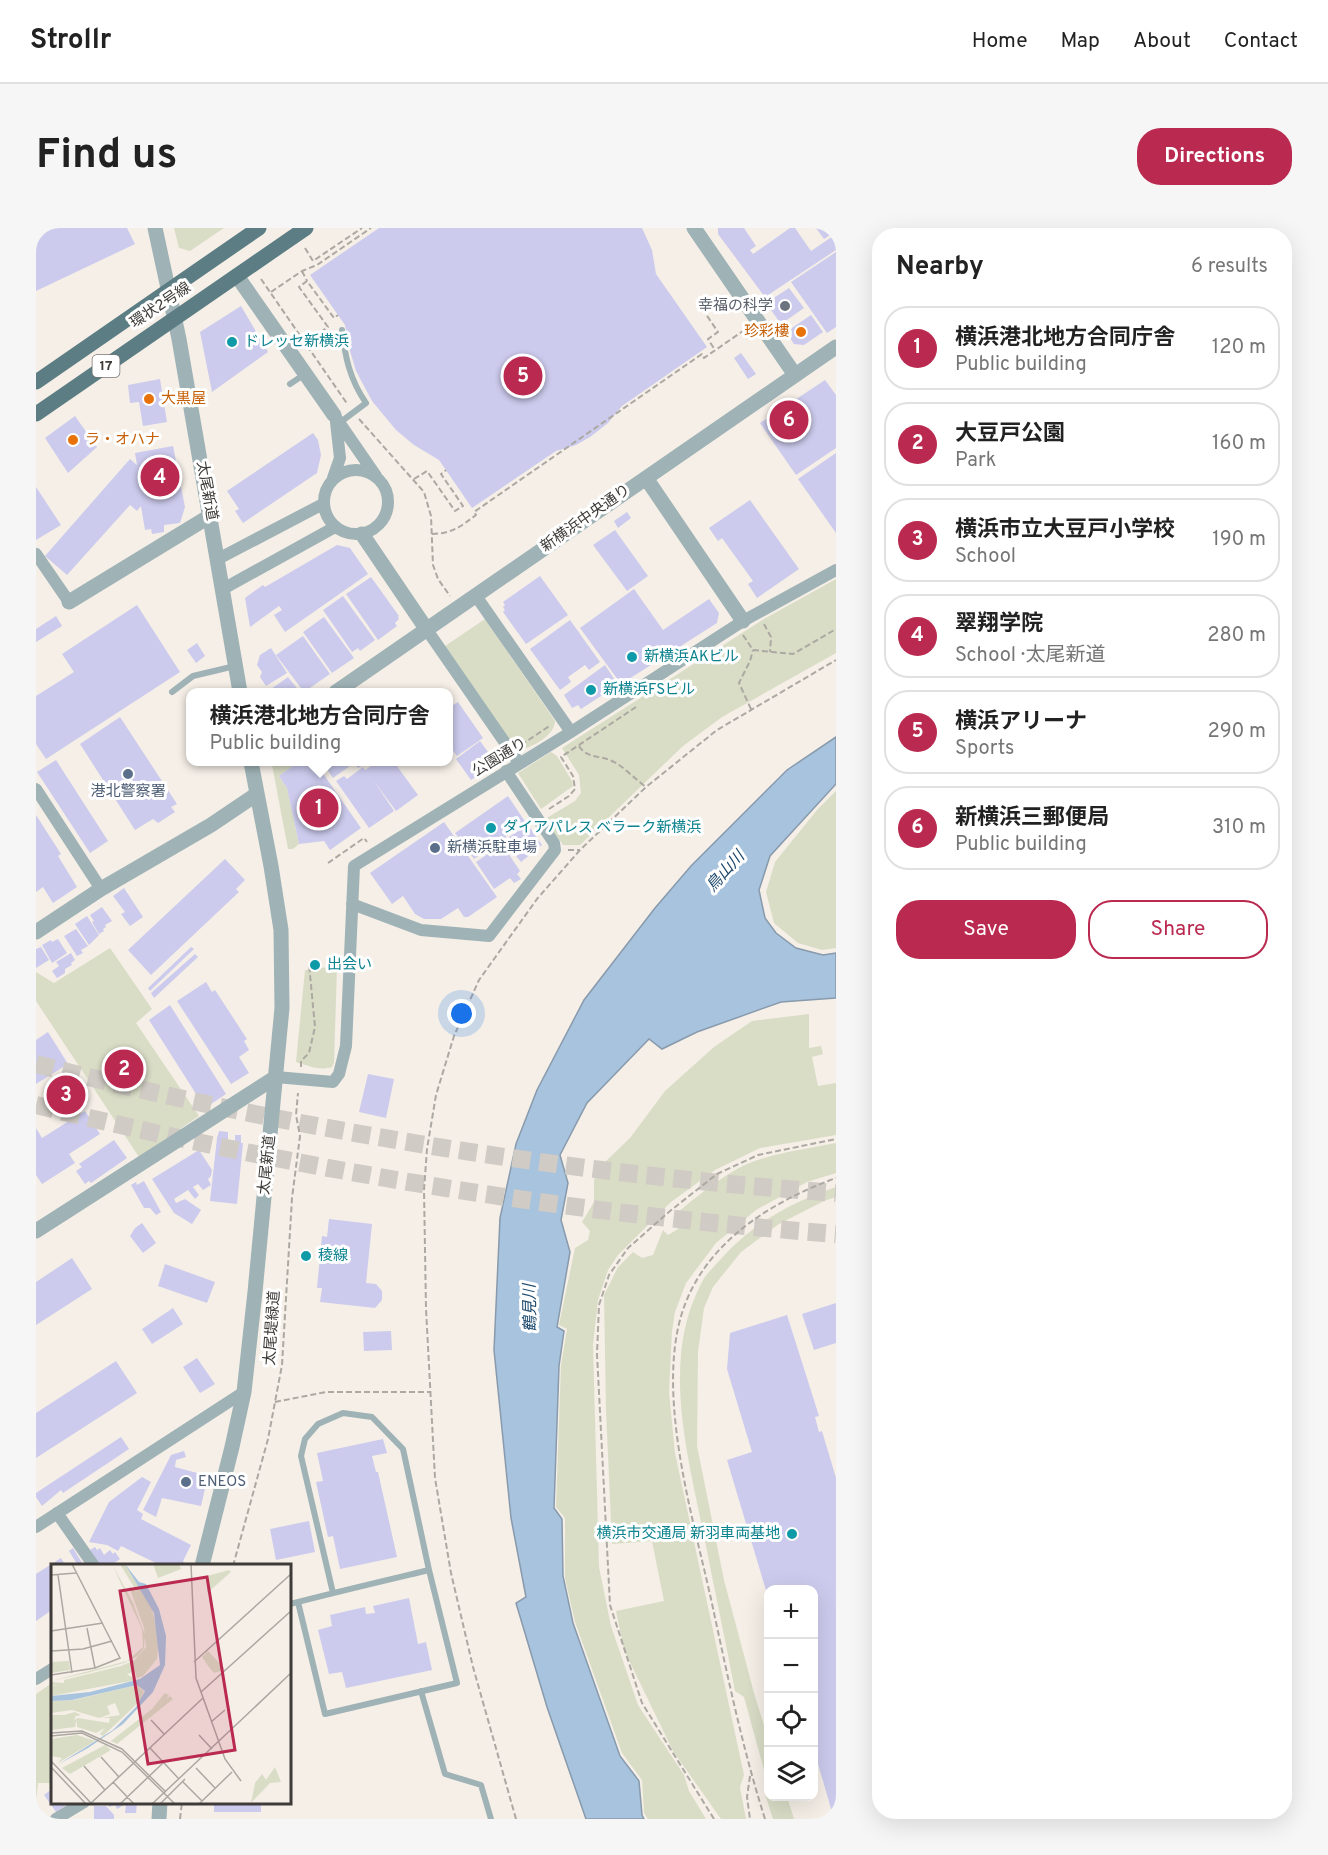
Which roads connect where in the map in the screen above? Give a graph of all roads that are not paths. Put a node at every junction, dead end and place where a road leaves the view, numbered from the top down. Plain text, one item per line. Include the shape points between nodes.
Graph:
1 (155, 228) edge
2 (259, 228) edge
3 (306, 228) edge
4 (694, 228) edge
5 (237, 276) junction
6 (169, 289) junction
7 (175, 318) junction
8 (342, 330) dead end
9 (836, 347) edge
10 (305, 374) junction
11 (795, 375) junction
12 (36, 382) edge
13 (290, 384) dead end
14 (36, 414) edge
15 (337, 421) junction
16 (333, 478) junction
17 (378, 478) junction
18 (646, 478) junction
19 (323, 504) junction
20 (210, 516) junction
21 (335, 527) junction
22 (362, 534) junction
23 (36, 554) edge
24 (218, 559) junction
25 (836, 570) edge
26 (223, 589) junction
27 (476, 596) junction
28 (69, 602) joint
29 (743, 627) junction
30 (428, 630) junction
31 (235, 666) junction
32 (239, 688) edge
33 (343, 688) edge
34 (172, 692) dead end
35 (571, 732) junction
36 (519, 764) junction
37 (252, 766) edge
38 (506, 771) junction
39 (36, 789) edge
40 (257, 794) junction
41 (101, 889) junction
42 (352, 904) junction
43 (36, 932) edge
44 (276, 1077) junction
45 (36, 1231) edge
46 (244, 1392) junction
47 (57, 1513) junction
48 (36, 1527) edge
49 (93, 1564) edge
50 (203, 1564) edge
51 (429, 1570) junction
52 (333, 1593) junction
53 (298, 1602) junction
54 (291, 1604) edge
55 (51, 1670) edge
56 (36, 1679) edge
57 (422, 1691) junction
58 (83, 1804) edge
59 (68, 1815) edge
60 (56, 1819) edge
61 (491, 1819) edge

1 - 6 street, 太尾新道
2 - 6 main road, 環状2号線 / 17
3 - 5 main road, 環状2号線 / 17
4 - 11 street
5 - 7 main road, 環状2号線 / 17
5 - 10 street
6 - 7 street, 太尾新道
6 - 12 main road, 環状2号線 / 17
7 - 14 main road, 環状2号線 / 17
7 - 20 street, 太尾新道
8 - 15 lane via 346,361 366,403
9 - 11 street, 新横浜中央通り
10 - 13 lane
10 - 15 street
11 - 18 street, 新横浜中央通り
15 - 16 street via 340,459
15 - 17 street
16 - 17 street via 351,470
16 - 19 street via 325,489
17 - 22 street via 387,495 386,514 372,530
18 - 27 street, 新横浜中央通り
18 - 29 street
19 - 21 street
19 - 24 street
20 - 24 street, 太尾新道
20 - 28 street
21 - 22 street
21 - 26 street
22 - 30 street
23 - 28 street
24 - 26 street, 太尾新道
25 - 29 street, 公園通り
26 - 31 street, 太尾新道
27 - 30 street, 新横浜中央通り
27 - 35 street
29 - 35 street, 公園通り
30 - 33 street, 新横浜中央通り
30 - 36 street
31 - 32 street, 太尾新道
31 - 34 lane via 193,676
35 - 36 street, 公園通り
36 - 38 street, 公園通り
37 - 40 street, 太尾新道
38 - 42 street, 公園通り via 354,866
38 - 42 street via 555,850 489,936 421,930
39 - 41 street
40 - 41 street
40 - 44 street, 太尾新道 via 281,930 282,1008
41 - 43 street
42 - 44 street, 公園通り via 346,1046 339,1074 333,1082
44 - 45 street
44 - 46 street, 太尾新道
46 - 47 street
46 - 50 street, 太尾新道
47 - 48 street
47 - 49 street
51 - 52 lane
51 - 52 lane via 403,1449 372,1417 343,1413 318,1424 305,1439 301,1456
51 - 57 lane via 457,1683
52 - 53 lane
53 - 54 lane
53 - 57 lane via 325,1714
55 - 56 street
57 - 61 lane via 445,1774 481,1785
58 - 59 street
59 - 60 street

